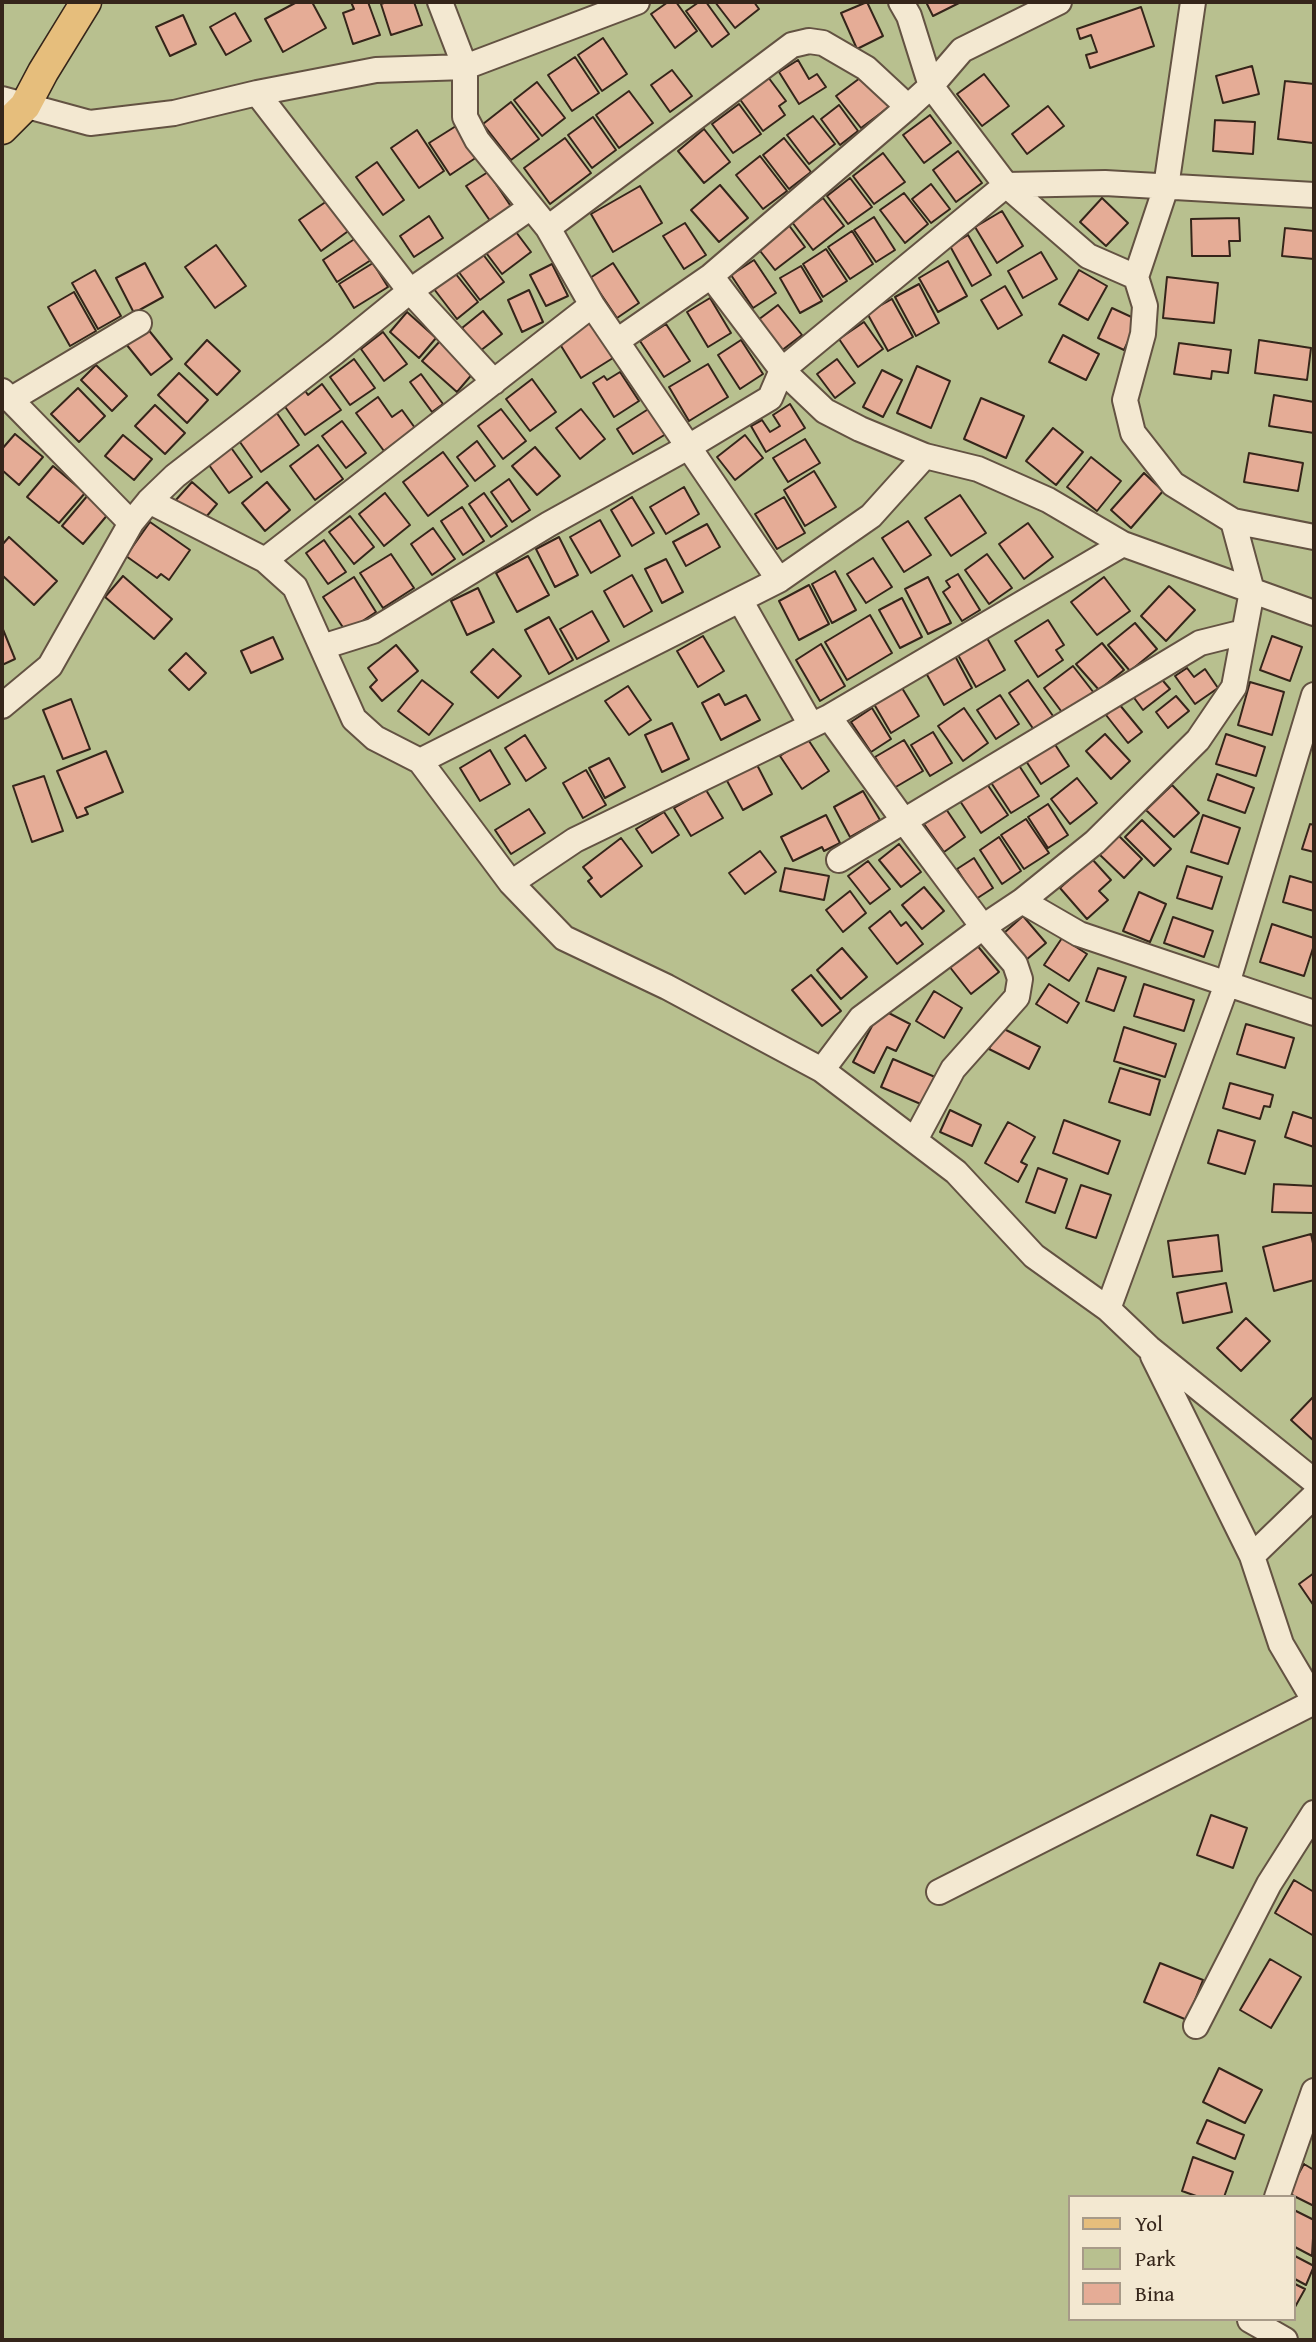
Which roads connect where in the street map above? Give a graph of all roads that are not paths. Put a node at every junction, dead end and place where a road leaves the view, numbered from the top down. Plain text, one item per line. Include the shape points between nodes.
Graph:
1 (86, 2) edge
2 (440, 2) edge
3 (637, 2) edge
4 (901, 2) edge
5 (1059, 2) edge
6 (1193, 2) edge
7 (465, 67) junction
8 (931, 86) junction
9 (257, 93) junction
10 (13, 103) edge
11 (908, 107) junction
12 (2, 129) edge
13 (1006, 185) junction
14 (1166, 187) junction
15 (1314, 195) edge
16 (531, 207) junction
17 (548, 228) junction
18 (711, 276) junction
19 (1136, 277) junction
20 (410, 291) junction
21 (592, 305) junction
22 (139, 323) dead end
23 (617, 341) junction
24 (782, 370) junction
25 (495, 382) junction
26 (6, 395) edge
27 (690, 446) junction
28 (925, 456) junction
29 (149, 500) junction
30 (1233, 521) junction
31 (131, 523) junction
32 (1314, 537) edge
33 (1123, 544) junction
34 (265, 560) junction
35 (779, 580) junction
36 (1252, 592) junction
37 (740, 600) junction
38 (1314, 613) edge
39 (1244, 632) junction
40 (323, 648) junction
41 (1314, 695) edge
42 (2, 706) edge
43 (820, 721) junction
44 (420, 761) junction
45 (904, 821) junction
46 (839, 860) dead end
47 (511, 883) junction
48 (1021, 901) junction
49 (983, 927) junction
50 (1227, 984) junction
51 (1314, 1013) edge
52 (822, 1070) junction
53 (915, 1140) junction
54 (1108, 1309) junction
55 (1149, 1348) junction
56 (1314, 1481) edge
57 (1314, 1496) edge
58 (1252, 1556) junction
59 (1314, 1701) edge
60 (1314, 1813) edge
61 (939, 1892) dead end
62 (1196, 2026) dead end
63 (1314, 2091) edge
64 (1278, 2195) edge
65 (1250, 2321) edge
66 (1252, 2321) edge
67 (1247, 2340) edge
68 (1284, 2340) edge

1 - 10 main road via 43,72
2 - 7 street
3 - 7 street
4 - 8 street
5 - 8 street via 962,50
6 - 14 street
7 - 9 street via 376,70
7 - 16 street via 465,117 477,140
8 - 11 street
8 - 13 street
9 - 10 street via 173,113 90,124
9 - 20 street
10 - 12 main road
11 - 17 street via 866,68 824,43 792,45
11 - 18 street
13 - 14 street
13 - 19 street via 1088,256
13 - 24 street
14 - 15 street
14 - 19 street
16 - 17 street
16 - 20 street
17 - 21 street
18 - 23 street
18 - 24 street
19 - 30 street via 1145,306 1143,334 1125,400 1133,433 1173,484
20 - 25 street
20 - 29 street
21 - 23 street
21 - 25 street
22 - 26 street
23 - 27 street
24 - 27 street via 770,398
24 - 28 street via 825,411
25 - 34 street
26 - 31 street
27 - 35 street
27 - 40 street via 549,523 373,631
28 - 33 street via 978,469 1036,494
28 - 35 street via 871,516
29 - 31 street
29 - 34 street
30 - 32 street
30 - 36 street
31 - 42 street via 50,666
33 - 36 street
33 - 43 street
34 - 40 street via 295,587
35 - 37 street
36 - 38 street
36 - 39 street
37 - 43 street
37 - 44 street
39 - 45 street via 1200,643
39 - 48 street via 1234,687 1198,740 1095,842
40 - 44 street via 354,719 375,738
41 - 50 street
43 - 45 street
43 - 47 street via 575,840
44 - 47 street
45 - 46 street
45 - 49 street
47 - 52 street via 564,938
48 - 49 street
48 - 50 street via 1079,933
49 - 52 street via 861,1018
49 - 53 street via 1015,964 1020,979 1017,997 953,1069
50 - 51 street
50 - 54 street
52 - 53 street
53 - 54 street via 956,1172 1034,1256
54 - 55 street
55 - 56 street
55 - 58 street
57 - 58 street
58 - 59 street via 1281,1644
59 - 61 street
60 - 62 street via 1269,1884
63 - 64 street
65 - 67 street
66 - 68 street

